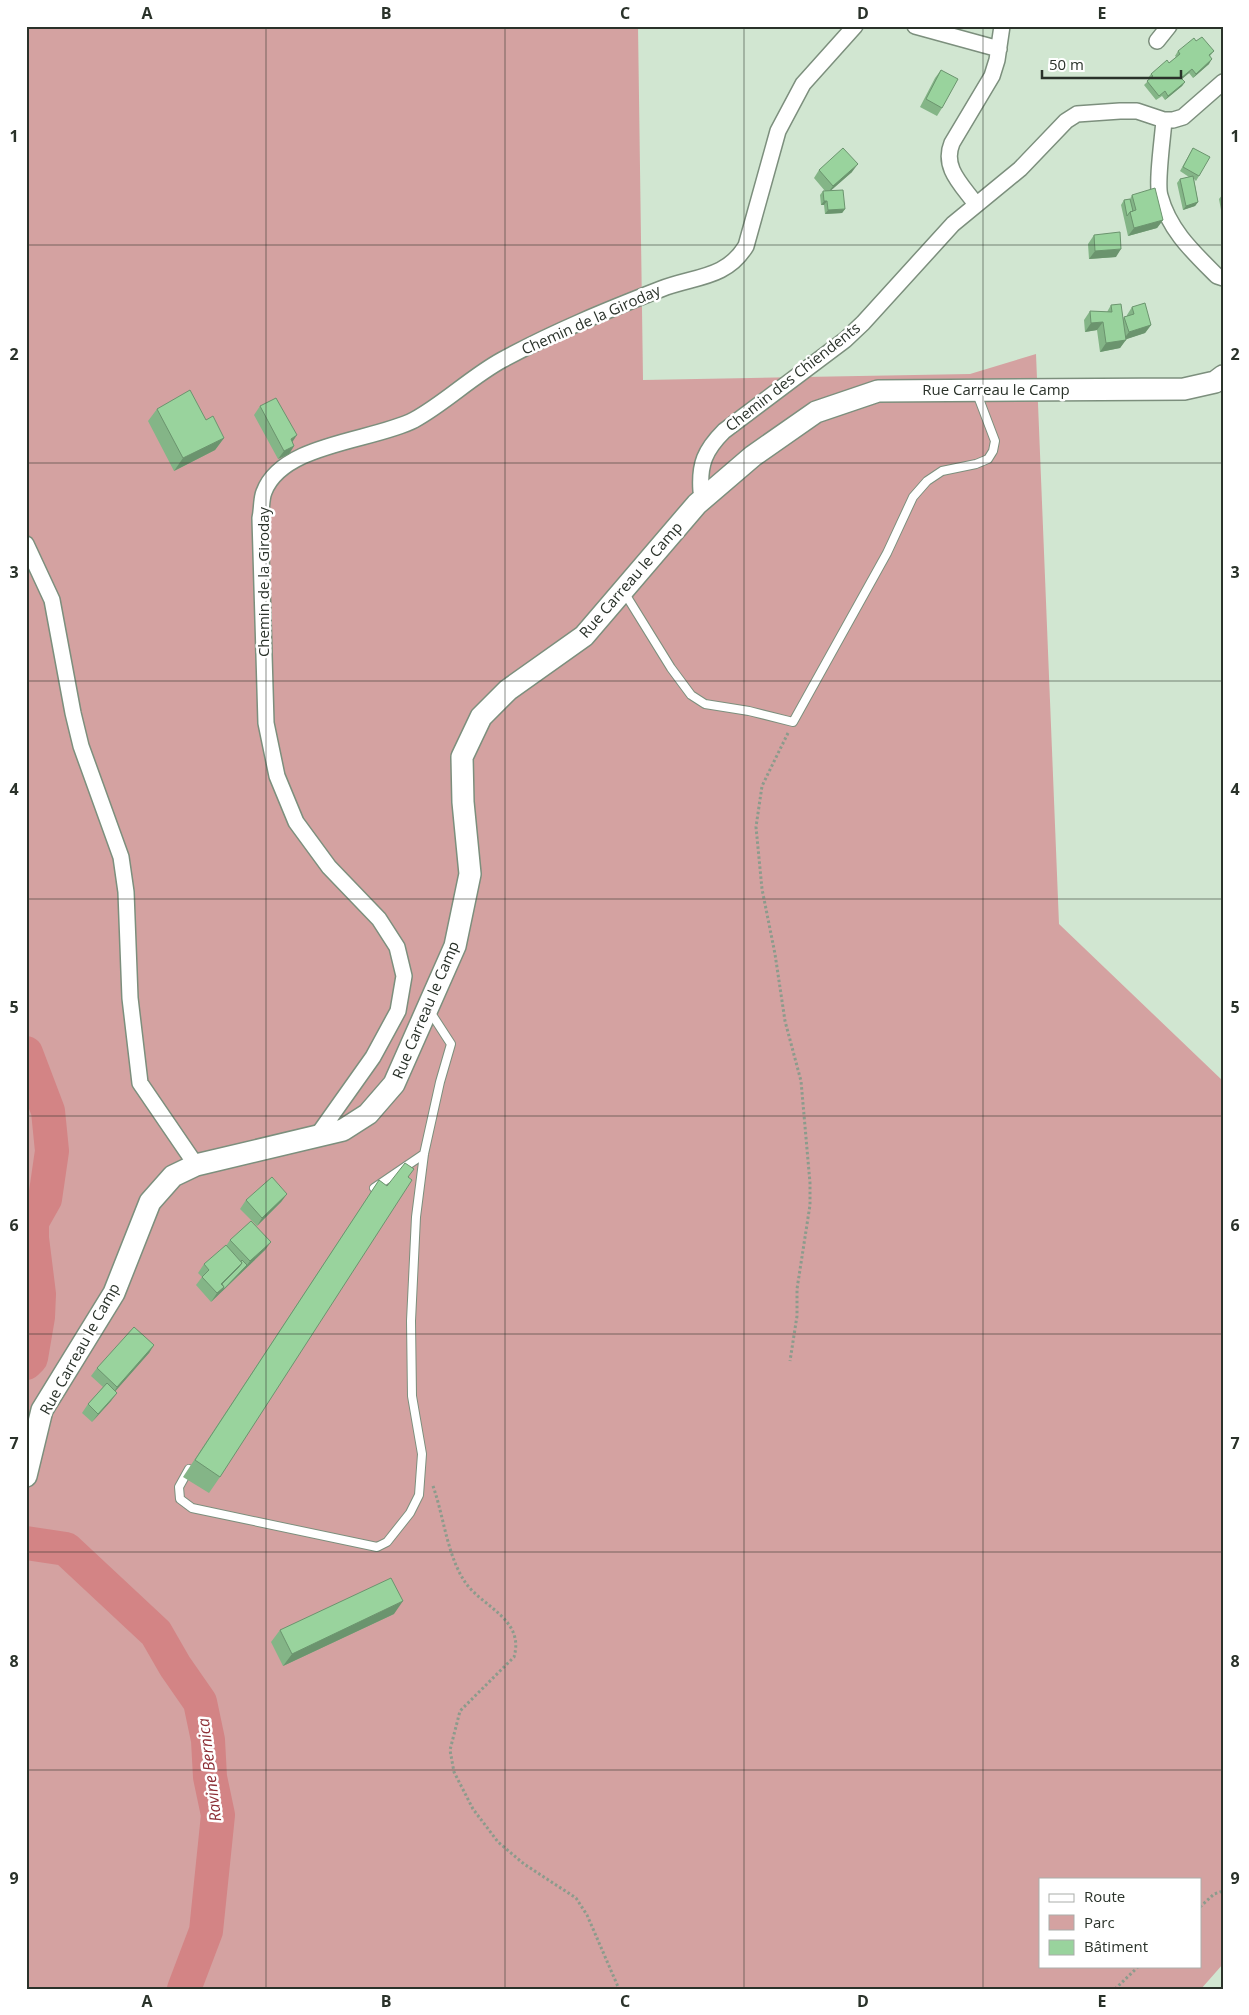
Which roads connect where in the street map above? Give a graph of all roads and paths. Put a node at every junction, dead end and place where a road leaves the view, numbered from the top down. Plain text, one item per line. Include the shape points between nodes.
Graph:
1 (855, 26) edge
2 (915, 26) edge
3 (1002, 26) edge
4 (1169, 26) edge
5 (1157, 40) dead end
6 (999, 49) junction
7 (1223, 82) edge
8 (1164, 120) junction
9 (976, 203) junction
10 (1223, 278) edge
11 (1223, 376) edge
12 (976, 390) junction
13 (706, 496) junction
14 (26, 544) edge
15 (624, 592) junction
16 (793, 722) junction
17 (427, 1008) junction
18 (316, 1136) junction
19 (424, 1154) junction
20 (196, 1165) junction
21 (368, 1198) edge
22 (790, 1361) dead end
23 (193, 1464) dead end
24 (422, 1473) junction
25 (26, 1476) edge
26 (1223, 1890) edge
27 (1202, 1905) edge
28 (1137, 1968) edge
29 (619, 1989) edge
30 (1115, 1989) edge

1 - 18 street, Chemin de la Giroday via 803,84 778,132 746,246 738,261 724,270 673,284 576,323 500,361 413,421 306,454 282,468 264,491 260,518 266,723 276,776 296,822 329,867 379,919 397,947 404,976 398,1011 373,1056
2 - 6 street
3 - 6 street
4 - 5 street
6 - 9 street via 992,76 947,154 949,165
7 - 8 street via 1183,117
8 - 9 street, Chemin des Chiendents via 1137,111 1077,114 1060,126 998,189
8 - 10 street via 1159,195 1173,228 1190,250
9 - 13 street, Chemin des Chiendents via 845,340 710,445 702,463 700,479 701,491
11 - 12 main road, Rue Carreau le Camp via 1216,382 1184,389
12 - 13 main road, Rue Carreau le Camp via 878,391 816,412 754,456
12 - 16 lane via 996,441 993,451 988,459 976,464 942,471 912,497 886,553
13 - 15 main road, Rue Carreau le Camp
14 - 20 street via 52,600 81,746 121,857 126,892 130,998 140,1083
15 - 16 lane via 691,695 705,704
15 - 17 main road, Rue Carreau le Camp via 584,636 508,690 481,716 462,757 470,874 455,946
16 - 22 path via 762,786 756,827 762,889 785,1021 801,1081 810,1183
17 - 18 main road, Rue Carreau le Camp via 394,1084 368,1114 343,1130
17 - 19 lane via 451,1044
18 - 20 main road, Rue Carreau le Camp
19 - 21 lane via 382,1181
19 - 24 lane via 416,1217 411,1321 412,1396
20 - 25 main road, Rue Carreau le Camp via 174,1176 150,1202 114,1293 42,1410
23 - 24 lane via 178,1487 180,1499 192,1508 376,1548 387,1542 410,1513 419,1495
24 - 29 path via 433,1487 465,1582 499,1611 517,1646 514,1658 460,1711 450,1750 454,1772 473,1809 498,1842 524,1864 576,1898 587,1915
26 - 27 path
28 - 30 path

